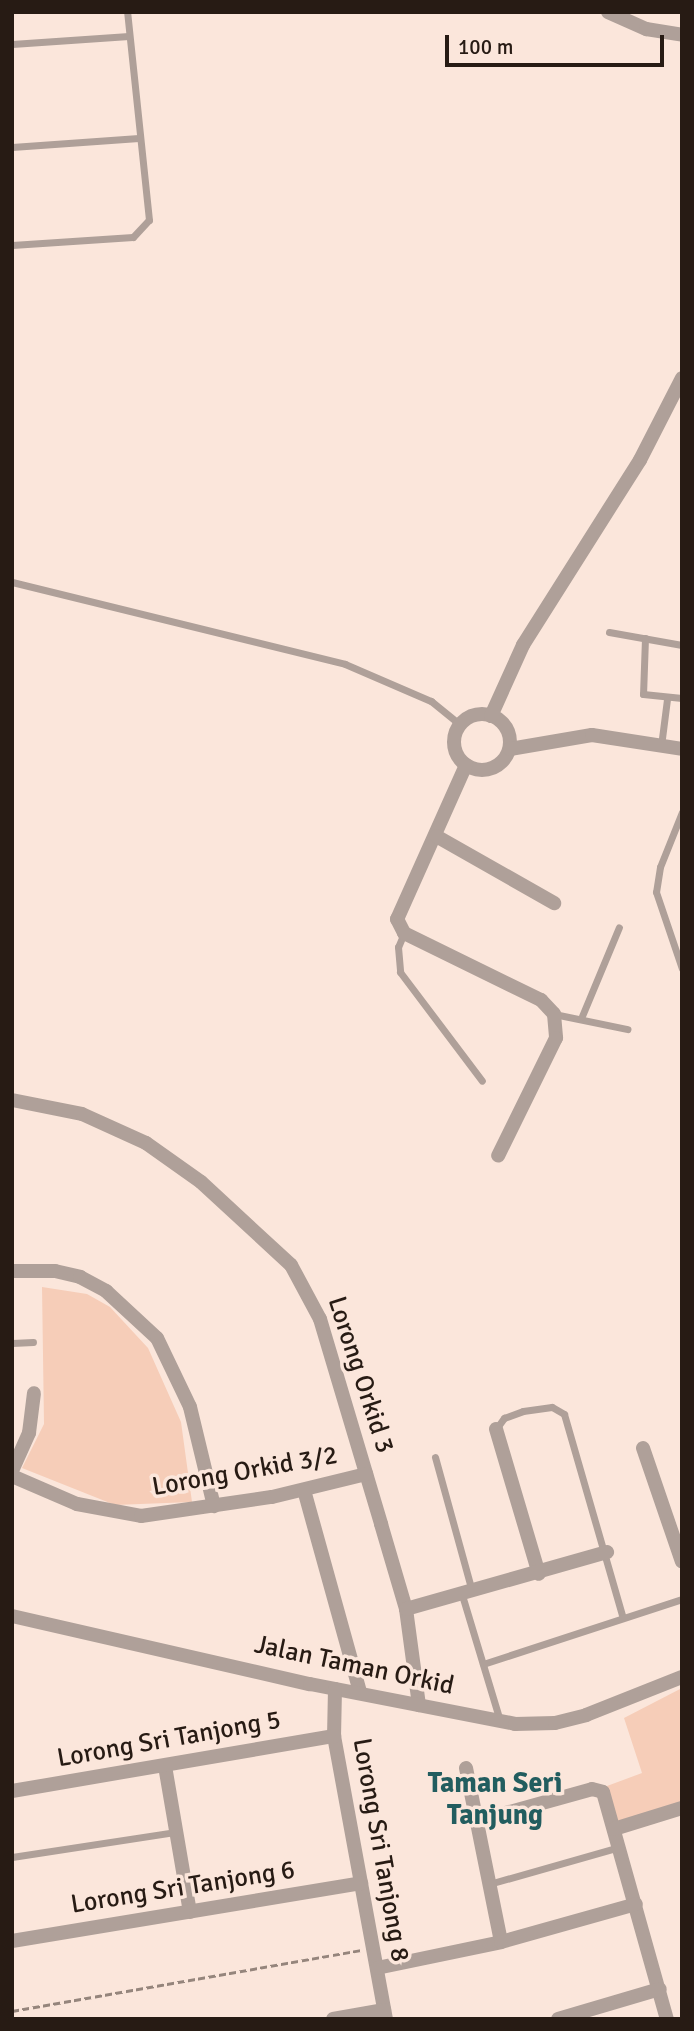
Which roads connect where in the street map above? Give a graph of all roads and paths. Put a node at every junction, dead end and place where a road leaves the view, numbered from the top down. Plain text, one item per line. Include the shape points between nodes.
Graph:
1 (127, 12) edge
2 (608, 12) edge
3 (682, 35) edge
4 (129, 36) junction
5 (12, 44) edge
6 (139, 138) junction
7 (12, 147) edge
8 (12, 245) edge
9 (682, 379) edge
10 (12, 582) edge
11 (609, 632) dead end
12 (645, 638) junction
13 (682, 645) edge
14 (682, 698) edge
15 (667, 699) junction
16 (491, 716) junction
17 (461, 725) junction
18 (661, 746) junction
19 (682, 749) edge
20 (510, 750) junction
21 (466, 765) junction
22 (682, 812) edge
23 (436, 836) junction
24 (554, 903) dead end
25 (620, 927) dead end
26 (404, 933) junction
27 (682, 969) edge
28 (554, 1014) junction
29 (582, 1016) junction
30 (627, 1030) dead end
31 (482, 1081) dead end
32 (12, 1100) edge
33 (498, 1156) dead end
34 (12, 1271) edge
35 (12, 1342) edge
36 (33, 1342) dead end
37 (34, 1393) dead end
38 (496, 1429) joint
39 (643, 1448) dead end
40 (435, 1457) dead end
41 (12, 1474) edge
42 (366, 1474) junction
43 (304, 1490) junction
44 (214, 1506) junction
45 (607, 1552) junction
46 (682, 1562) edge
47 (539, 1574) junction
48 (467, 1593) junction
49 (682, 1599) edge
50 (406, 1609) junction
51 (12, 1616) edge
52 (623, 1618) junction
53 (483, 1664) junction
54 (682, 1677) edge
55 (335, 1689) junction
56 (360, 1692) junction
57 (419, 1704) junction
58 (500, 1721) junction
59 (334, 1736) junction
60 (165, 1766) junction
61 (466, 1768) dead end
62 (12, 1791) edge
63 (682, 1808) edge
64 (477, 1821) junction
65 (614, 1829) junction
66 (176, 1832) junction
67 (620, 1847) junction
68 (12, 1857) edge
69 (361, 1883) junction
70 (489, 1884) junction
71 (636, 1904) junction
72 (190, 1912) junction
73 (12, 1941) edge
74 (501, 1942) junction
75 (373, 1948) junction
76 (377, 1968) junction
77 (660, 1989) junction
78 (12, 2011) edge
79 (385, 2015) edge
80 (333, 2019) edge
81 (558, 2019) edge
82 (667, 2019) edge

1 - 4 lane
2 - 3 street via 646,29
4 - 5 lane
4 - 6 lane
6 - 7 lane
6 - 8 lane via 149,220 142,232 134,237
9 - 16 street via 640,460 527,637
10 - 17 lane via 345,664 431,701
11 - 12 lane
12 - 13 lane
12 - 15 lane via 640,688 643,694
14 - 15 lane
15 - 18 lane
16 - 17 street via 475,715
16 - 20 street via 507,729
17 - 21 street via 454,742
18 - 19 street
18 - 20 street via 592,735
20 - 21 street via 492,769
21 - 23 street
22 - 27 lane via 660,867 656,892
23 - 24 street
23 - 26 street via 398,912 398,926
25 - 29 lane
26 - 28 street via 541,1000
26 - 31 lane via 398,947 400,972
28 - 29 lane
28 - 33 street via 556,1038
29 - 30 lane
32 - 42 street, Lorong Orkid 3 via 82,1114 134,1137 191,1174 275,1246 317,1311
34 - 44 street via 55,1271 80,1277 106,1291 149,1329 185,1391
35 - 36 lane
37 - 41 street via 29,1433
38 - 45 lane via 504,1418 523,1411 552,1407 564,1414
38 - 47 street
39 - 46 street
40 - 48 lane
41 - 44 street, Lorong Orkid 3/2 via 69,1501 118,1514 159,1515
42 - 43 street, Lorong Orkid 3/2
42 - 50 street, Lorong Orkid 3
43 - 44 street, Lorong Orkid 3/2
43 - 56 street
45 - 47 street
45 - 52 lane
47 - 48 street
48 - 50 street
48 - 53 lane
49 - 52 lane
50 - 57 street, Lorong Orkid 3
51 - 55 street, Jalan Taman Orkid
52 - 53 lane
53 - 58 lane
54 - 58 street, Jalan Taman Orkid via 571,1720 526,1725
55 - 56 street, Jalan Taman Orkid
55 - 59 street, Lorong Sri Tanjong 8
56 - 57 street, Jalan Taman Orkid
57 - 58 street, Jalan Taman Orkid
59 - 60 street, Lorong Sri Tanjong 5
59 - 69 street, Lorong Sri Tanjong 8
60 - 62 street, Lorong Sri Tanjong 5
60 - 66 street
61 - 64 street
63 - 65 street
64 - 65 street via 592,1789 603,1792
64 - 70 street
65 - 67 street
66 - 68 lane
66 - 72 street
67 - 70 lane
67 - 71 street
69 - 72 street, Lorong Sri Tanjong 6
69 - 75 street, Lorong Sri Tanjong 8
70 - 74 street
71 - 74 street
71 - 77 street
72 - 73 street, Lorong Sri Tanjong 6
74 - 76 street
75 - 76 street, Lorong Sri Tanjong 8
75 - 78 path
76 - 79 street, Lorong Sri Tanjong 8
77 - 81 street
77 - 82 street
79 - 80 street

